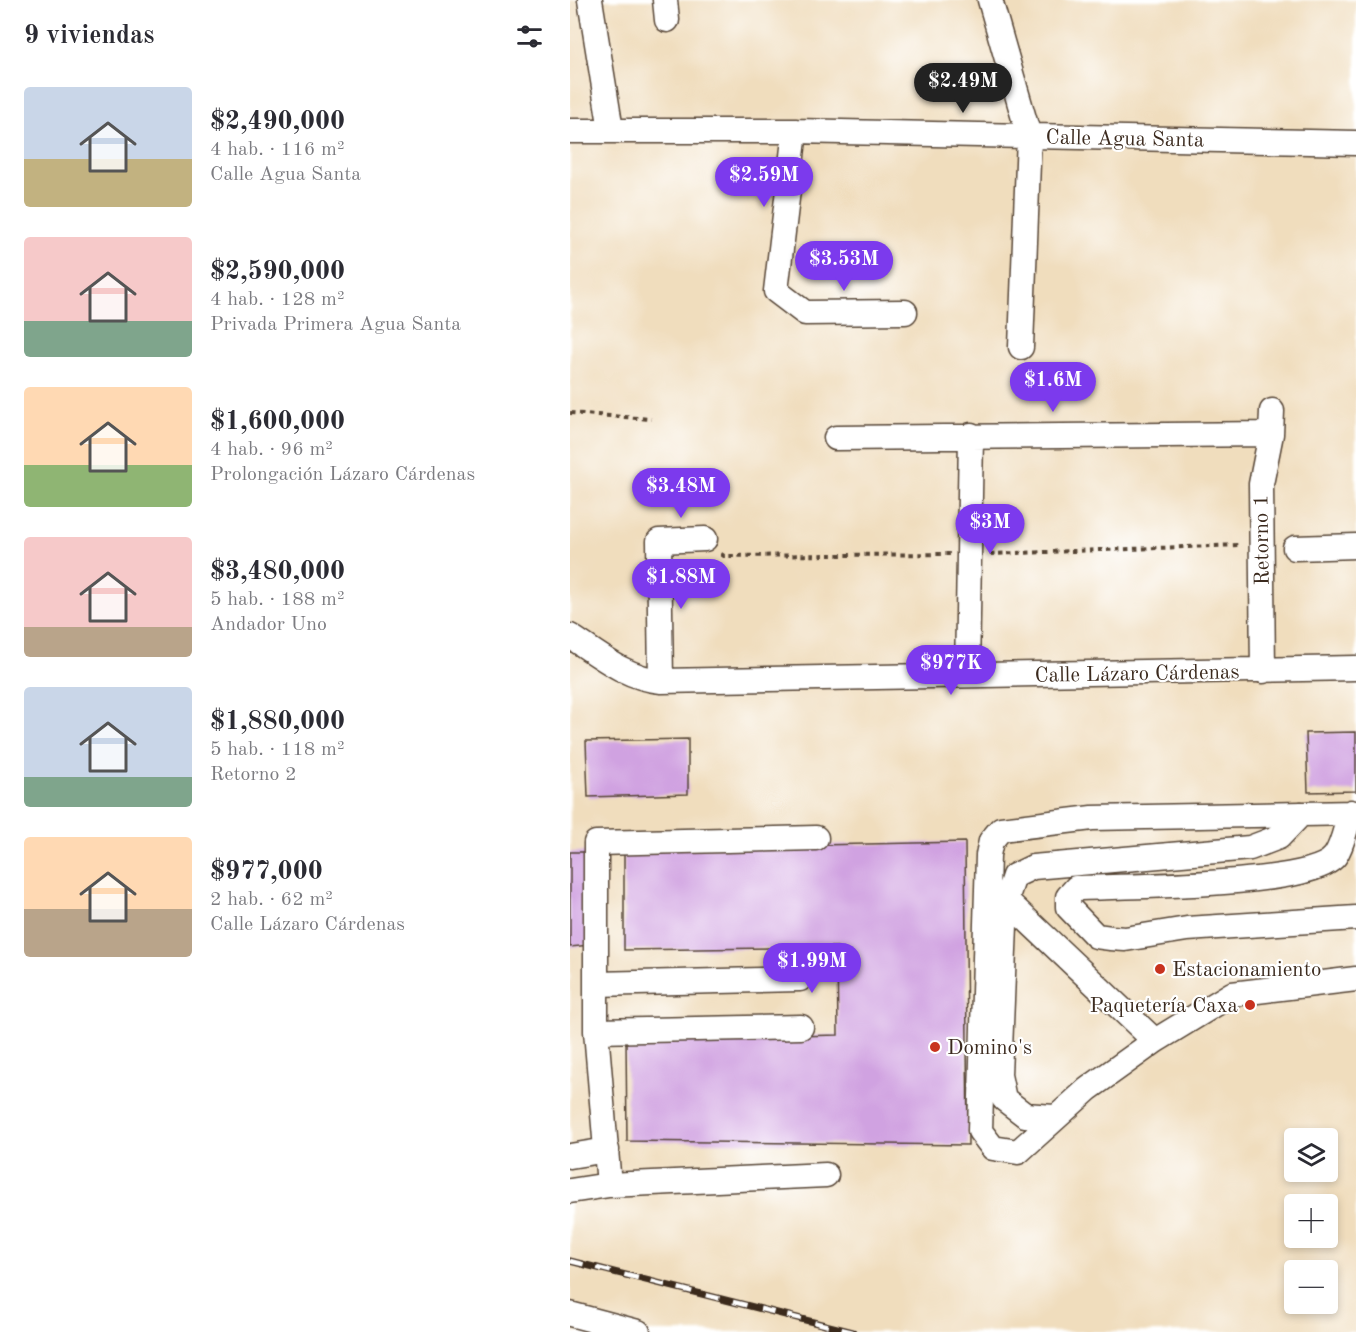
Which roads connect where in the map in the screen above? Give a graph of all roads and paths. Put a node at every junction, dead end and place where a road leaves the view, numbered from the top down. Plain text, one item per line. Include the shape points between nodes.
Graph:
1 (590, 0) edge
2 (990, 0) edge
3 (611, 130) junction
4 (570, 131) edge
5 (795, 131) junction
6 (1029, 136) junction
7 (1356, 142) edge
8 (905, 312) dead end
9 (1021, 347) dead end
10 (570, 413) edge
11 (651, 419) dead end
12 (971, 435) junction
13 (836, 438) dead end
14 (705, 539) dead end
15 (1356, 546) edge
16 (1295, 548) dead end
17 (570, 636) edge
18 (1356, 668) edge
19 (1263, 671) junction
20 (967, 675) junction
21 (661, 681) junction
22 (1353, 812) edge
23 (1301, 814) junction
24 (816, 838) dead end
25 (1006, 900) junction
26 (1356, 918) edge
27 (800, 979) dead end
28 (1356, 979) edge
29 (596, 984) junction
30 (801, 1027) dead end
31 (597, 1031) junction
32 (1155, 1041) junction
33 (1054, 1117) junction
34 (607, 1150) junction
35 (570, 1156) edge
36 (826, 1175) dead end
37 (609, 1185) junction
38 (570, 1191) edge
39 (570, 1314) edge
40 (638, 1332) edge

1 - 3 street
2 - 6 street
3 - 4 street, Calle Agua Santa
3 - 5 street, Calle Agua Santa
5 - 6 street, Calle Agua Santa
5 - 8 street via 776,291 805,313
6 - 7 street, Calle Agua Santa
6 - 9 street
10 - 11 path
12 - 13 street
12 - 19 street, Retorno 1 via 1272,422 1261,484
12 - 20 street
14 - 21 street via 659,541
15 - 16 street
17 - 21 street, Calle Lázaro Cárdenas via 626,672 641,679
18 - 19 street, Calle Lázaro Cárdenas
19 - 20 street, Calle Lázaro Cárdenas
20 - 21 street, Calle Lázaro Cárdenas
22 - 23 street
22 - 26 street via 1334,857 1310,872 1243,881 1076,888 1068,897 1068,907 1096,936 1118,939 1187,929
23 - 25 street via 1279,837 1250,848 1033,867 1014,876
23 - 33 street via 1092,818 1001,829 991,841 980,1131 993,1148 1018,1152
24 - 29 street via 596,843
25 - 32 street
25 - 33 street via 999,1075 1004,1099 1025,1115
27 - 29 street
28 - 32 street via 1232,994
29 - 31 street
30 - 31 street
31 - 34 street
32 - 33 street
34 - 35 street
34 - 37 street
36 - 37 street
37 - 38 street
39 - 40 street

